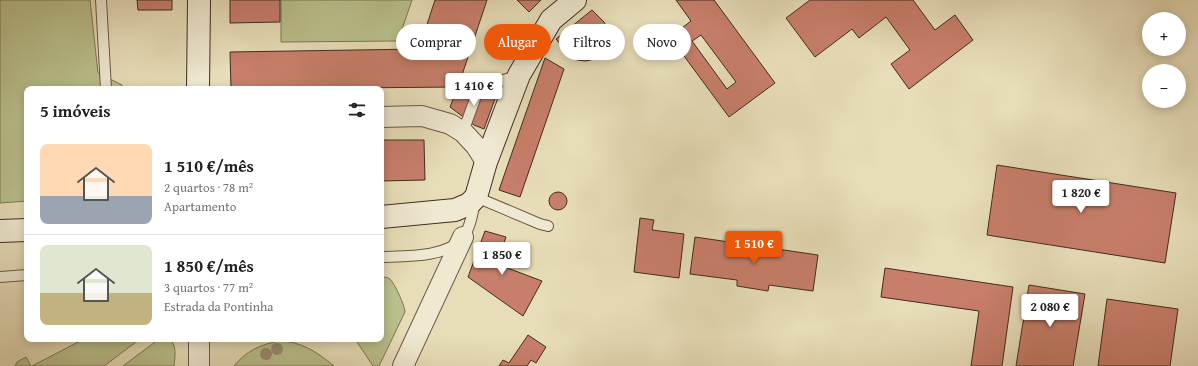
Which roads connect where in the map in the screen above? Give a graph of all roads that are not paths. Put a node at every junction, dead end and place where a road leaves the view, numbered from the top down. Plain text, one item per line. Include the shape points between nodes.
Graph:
1 (101, 0) edge
2 (199, 0) edge
3 (575, 0) edge
4 (519, 75) junction
5 (106, 86) edge
6 (198, 86) edge
7 (384, 117) edge
8 (463, 132) junction
9 (486, 162) junction
10 (476, 197) junction
11 (384, 217) edge
12 (548, 226) dead end
13 (24, 230) edge
14 (0, 232) edge
15 (463, 237) junction
16 (384, 257) edge
17 (24, 275) edge
18 (0, 277) edge
19 (199, 342) edge
20 (199, 366) edge
21 (403, 366) edge

1 - 5 lane
2 - 6 main road
3 - 4 main road via 551,20
4 - 8 lane via 479,88
4 - 9 main road
7 - 8 street via 422,116 450,124
8 - 9 street
9 - 10 main road
10 - 11 main road via 469,204 455,210
10 - 12 lane
10 - 15 lane via 470,225
13 - 14 main road
15 - 16 lane via 448,249 436,252
15 - 21 street
17 - 18 lane
19 - 20 street

